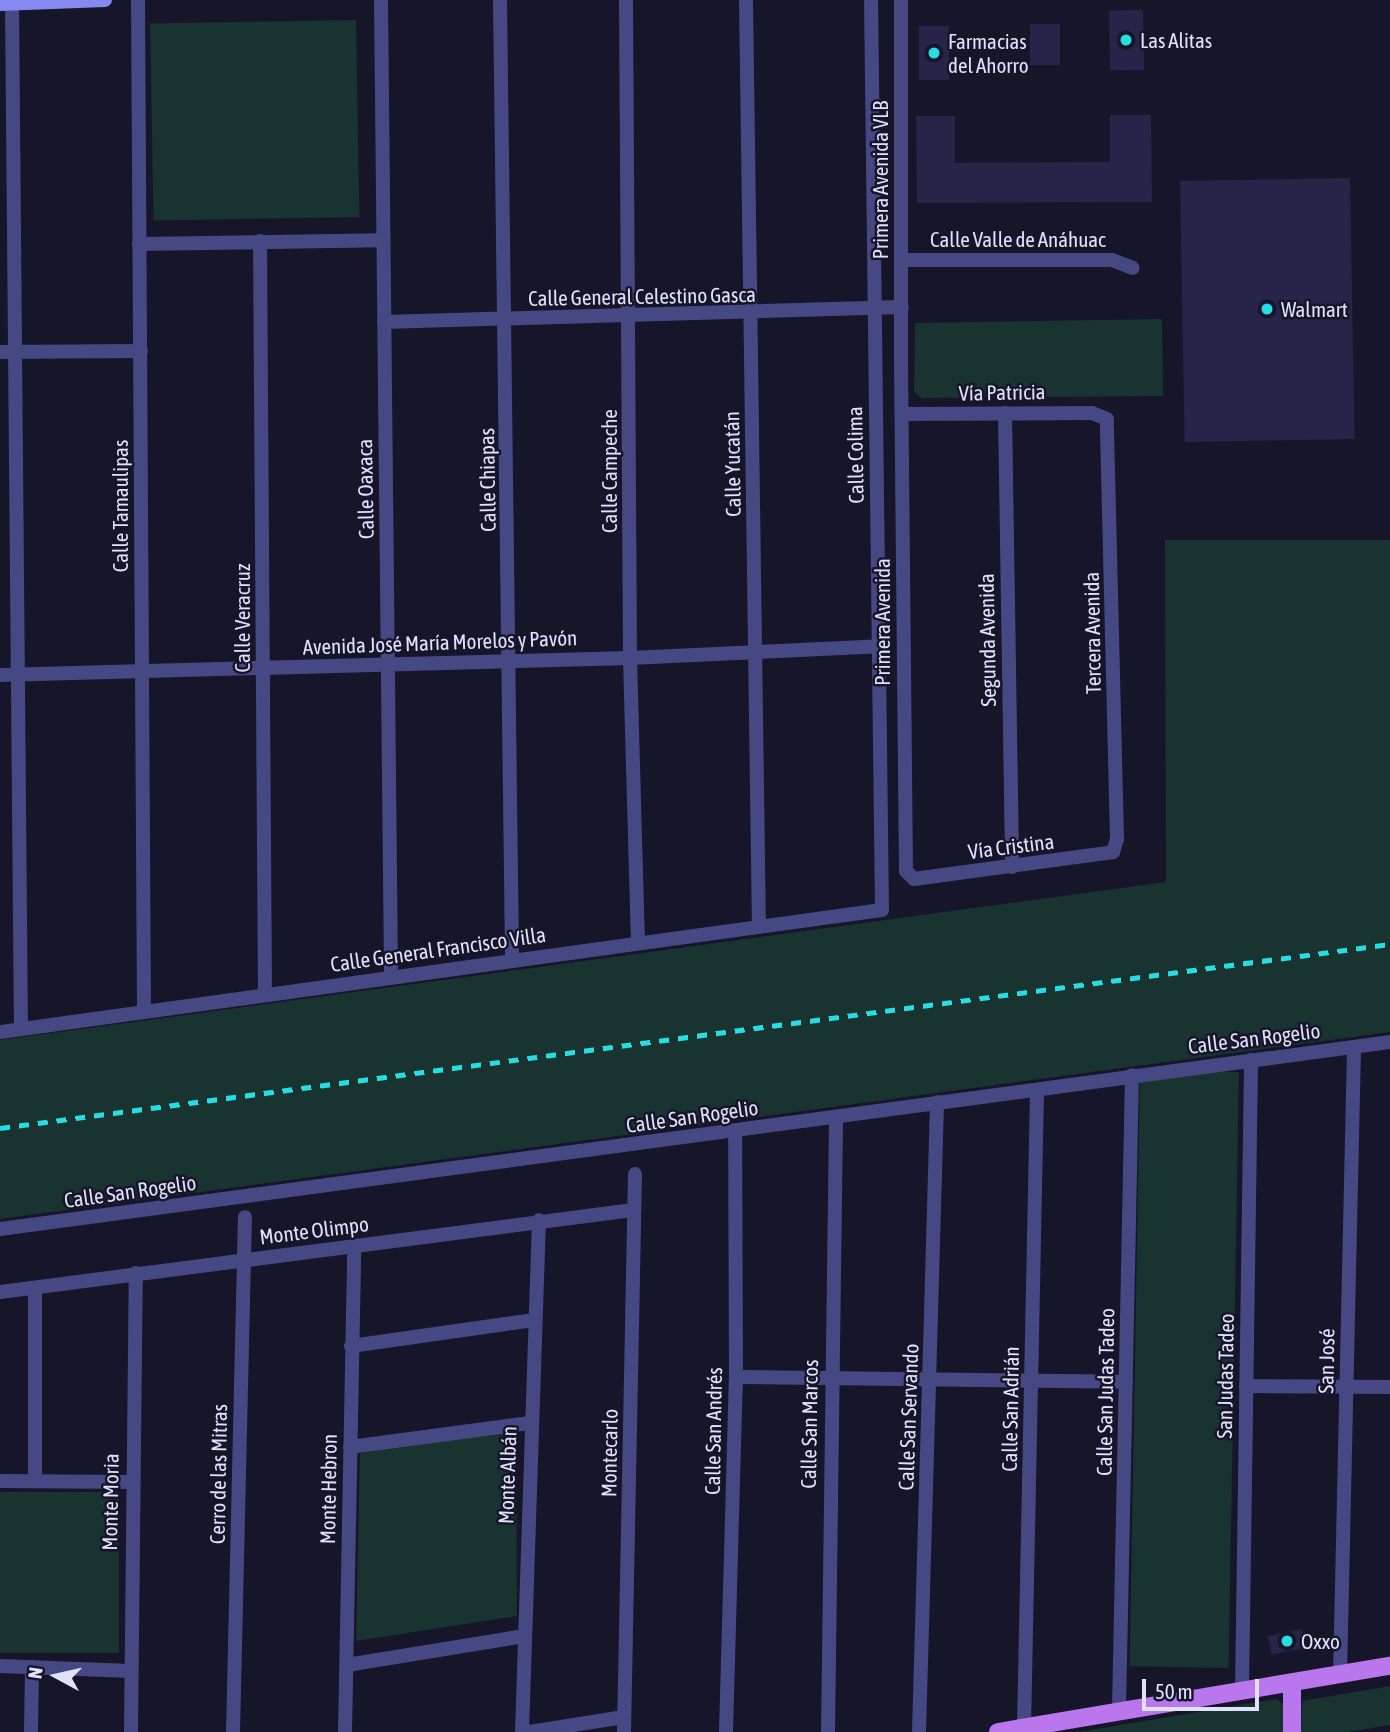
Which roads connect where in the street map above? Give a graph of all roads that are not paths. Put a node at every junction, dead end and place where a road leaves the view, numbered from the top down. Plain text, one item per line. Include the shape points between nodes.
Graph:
1 (105, 0) edge
2 (138, 0) edge
3 (381, 0) edge
4 (500, 0) edge
5 (626, 0) edge
6 (746, 0) edge
7 (871, 0) edge
8 (901, 0) edge
9 (6, 4) edge
10 (382, 240) junction
11 (260, 241) junction
12 (139, 244) junction
13 (901, 260) junction
14 (1133, 268) dead end
15 (902, 307) junction
16 (873, 308) junction
17 (750, 314) junction
18 (631, 318) junction
19 (506, 320) junction
20 (384, 322) junction
21 (141, 351) junction
22 (0, 352) edge
23 (18, 352) junction
24 (901, 361) joint
25 (1005, 413) junction
26 (902, 414) junction
27 (1102, 415) joint
28 (880, 646) junction
29 (758, 652) junction
30 (630, 658) junction
31 (510, 660) junction
32 (388, 664) junction
33 (263, 668) junction
34 (142, 670) junction
35 (15, 674) junction
36 (0, 675) edge
37 (1113, 852) joint
38 (1012, 867) junction
39 (914, 879) joint
40 (882, 910) joint
41 (759, 927) junction
42 (638, 942) junction
43 (512, 959) junction
44 (391, 977) junction
45 (265, 994) junction
46 (144, 1012) junction
47 (21, 1029) junction
48 (0, 1032) edge
49 (1390, 1042) edge
50 (1354, 1047) junction
51 (1251, 1060) junction
52 (1132, 1075) junction
53 (1037, 1090) junction
54 (937, 1102) junction
55 (836, 1117) junction
56 (735, 1131) junction
57 (635, 1174) dead end
58 (633, 1210) junction
59 (244, 1217) dead end
60 (539, 1220) junction
61 (0, 1229) edge
62 (354, 1247) junction
63 (244, 1259) junction
64 (136, 1273) junction
65 (35, 1288) junction
66 (0, 1292) edge
67 (534, 1320) junction
68 (351, 1346) junction
69 (736, 1377) junction
70 (830, 1380) junction
71 (930, 1380) junction
72 (1031, 1382) junction
73 (1126, 1382) junction
74 (1246, 1386) junction
75 (1390, 1387) edge
76 (1346, 1388) junction
77 (530, 1423) junction
78 (350, 1447) junction
79 (0, 1481) edge
80 (35, 1481) junction
81 (131, 1482) junction
82 (524, 1636) junction
83 (346, 1665) junction
84 (0, 1666) edge
85 (1390, 1666) edge
86 (32, 1667) junction
87 (131, 1671) junction
88 (1340, 1675) junction
89 (1292, 1684) junction
90 (1242, 1691) junction
91 (1119, 1710) junction
92 (624, 1717) junction
93 (1024, 1728) junction
94 (1050, 1728) edge
95 (31, 1732) edge
96 (131, 1732) edge
97 (233, 1732) edge
98 (345, 1732) edge
99 (522, 1732) edge
100 (530, 1732) edge
101 (624, 1732) edge
102 (726, 1732) edge
103 (828, 1732) edge
104 (919, 1732) edge
105 (998, 1732) edge
106 (1292, 1732) edge

1 - 9 main road
2 - 12 street, Calle Tamaulipas
3 - 10 street, Calle Oaxaca
4 - 19 street, Calle Chiapas
5 - 18 street, Calle Campeche
6 - 17 street, Calle Yucatán
7 - 16 street, Calle Colima
8 - 13 street, Primera Avenida VLB
9 - 23 street
10 - 11 street
10 - 20 street, Calle Oaxaca
11 - 12 street
11 - 33 street, Calle Veracruz
12 - 21 street, Calle Tamaulipas
13 - 14 street, Calle Valle de Anáhuac via 1118,260
13 - 15 street, Primera Avenida VLB
15 - 16 street, Calle General Celestino Gasca
15 - 24 street, Primera Avenida VLB
16 - 17 street, Calle General Celestino Gasca
16 - 28 street, Calle Colima
17 - 18 street, Calle General Celestino Gasca
17 - 29 street, Calle Yucatán
18 - 19 street, Calle General Celestino Gasca
18 - 30 street, Calle Campeche
19 - 20 street, Calle General Celestino Gasca
19 - 31 street, Calle Chiapas
20 - 32 street, Calle Oaxaca
21 - 23 street
21 - 34 street, Calle Tamaulipas
22 - 23 street
23 - 35 street
24 - 26 street, Primera Avenida
25 - 26 street, Vía Patricia
25 - 27 street, Vía Patricia
25 - 38 street, Segunda Avenida
26 - 39 street, Primera Avenida via 905,863 907,874
27 - 37 street, Tercera Avenida via 1110,437 1117,839
28 - 29 street, Avenida José María Morelos y Pavón
28 - 40 street, Calle Colima
29 - 30 street, Avenida José María Morelos y Pavón
29 - 41 street, Calle Yucatán
30 - 31 street, Avenida José María Morelos y Pavón
30 - 42 street, Calle Campeche
31 - 32 street, Avenida José María Morelos y Pavón
31 - 43 street, Calle Chiapas
32 - 33 street, Avenida José María Morelos y Pavón
32 - 44 street, Calle Oaxaca
33 - 34 street, Avenida José María Morelos y Pavón
33 - 45 street, Calle Veracruz
34 - 35 street, Avenida José María Morelos y Pavón
34 - 46 street, Calle Tamaulipas
35 - 36 street, Avenida José María Morelos y Pavón
35 - 47 street
37 - 38 street, Vía Cristina
38 - 39 street, Vía Cristina
40 - 41 street, Calle General Francisco Villa
41 - 42 street, Calle General Francisco Villa
42 - 43 street, Calle General Francisco Villa
43 - 44 street, Calle General Francisco Villa
44 - 45 street, Calle General Francisco Villa
45 - 46 street, Calle General Francisco Villa
46 - 47 street, Calle General Francisco Villa
47 - 48 street, Calle General Francisco Villa
49 - 50 street, Calle San Rogelio
50 - 51 street, Calle San Rogelio
50 - 76 street, San José
51 - 52 street, Calle San Rogelio
51 - 74 street, San Judas Tadeo
52 - 53 street, Calle San Rogelio
52 - 73 street, Calle San Judas Tadeo
53 - 54 street, Calle San Rogelio
53 - 72 street, Calle San Adrián
54 - 55 street, Calle San Rogelio
54 - 71 street, Calle San Servando
55 - 56 street, Calle San Rogelio
55 - 70 street, Calle San Marcos
56 - 61 street, Calle San Rogelio
56 - 69 street, Calle San Andrés
57 - 58 street, Montecarlo
58 - 60 street, Monte Olimpo
58 - 92 street, Montecarlo
59 - 63 street, Cerro de las Mitras
60 - 62 street, Monte Olimpo
60 - 67 street, Monte Albán
62 - 63 street, Monte Olimpo
62 - 68 street, Monte Hebron
63 - 64 street, Monte Olimpo
63 - 97 street, Cerro de las Mitras
64 - 65 street, Monte Olimpo
64 - 81 street, Monte Moria
65 - 66 street, Monte Olimpo
65 - 80 street
67 - 68 street
67 - 77 street, Monte Albán
68 - 78 street, Monte Hebron
69 - 70 street
69 - 102 street, Calle San Andrés
70 - 71 street
70 - 103 street, Calle San Marcos
71 - 72 street
71 - 104 street, Calle San Servando
72 - 73 street
72 - 93 street, Calle San Adrián
73 - 91 street, Calle San Judas Tadeo
74 - 76 street
74 - 90 street, San Judas Tadeo
75 - 76 street
76 - 88 street, San José
77 - 78 street
77 - 82 street, Monte Albán
78 - 83 street, Monte Hebron
79 - 80 street
80 - 81 street
81 - 87 street, Monte Moria
82 - 83 street
82 - 99 street, Monte Albán
83 - 98 street, Monte Hebron
84 - 86 street
85 - 88 main road
86 - 87 street
86 - 95 street
87 - 96 street, Monte Moria
88 - 89 main road
89 - 90 main road
89 - 106 main road
90 - 91 main road
91 - 94 main road
92 - 100 street
92 - 101 street, Montecarlo
93 - 94 main road
93 - 105 main road

